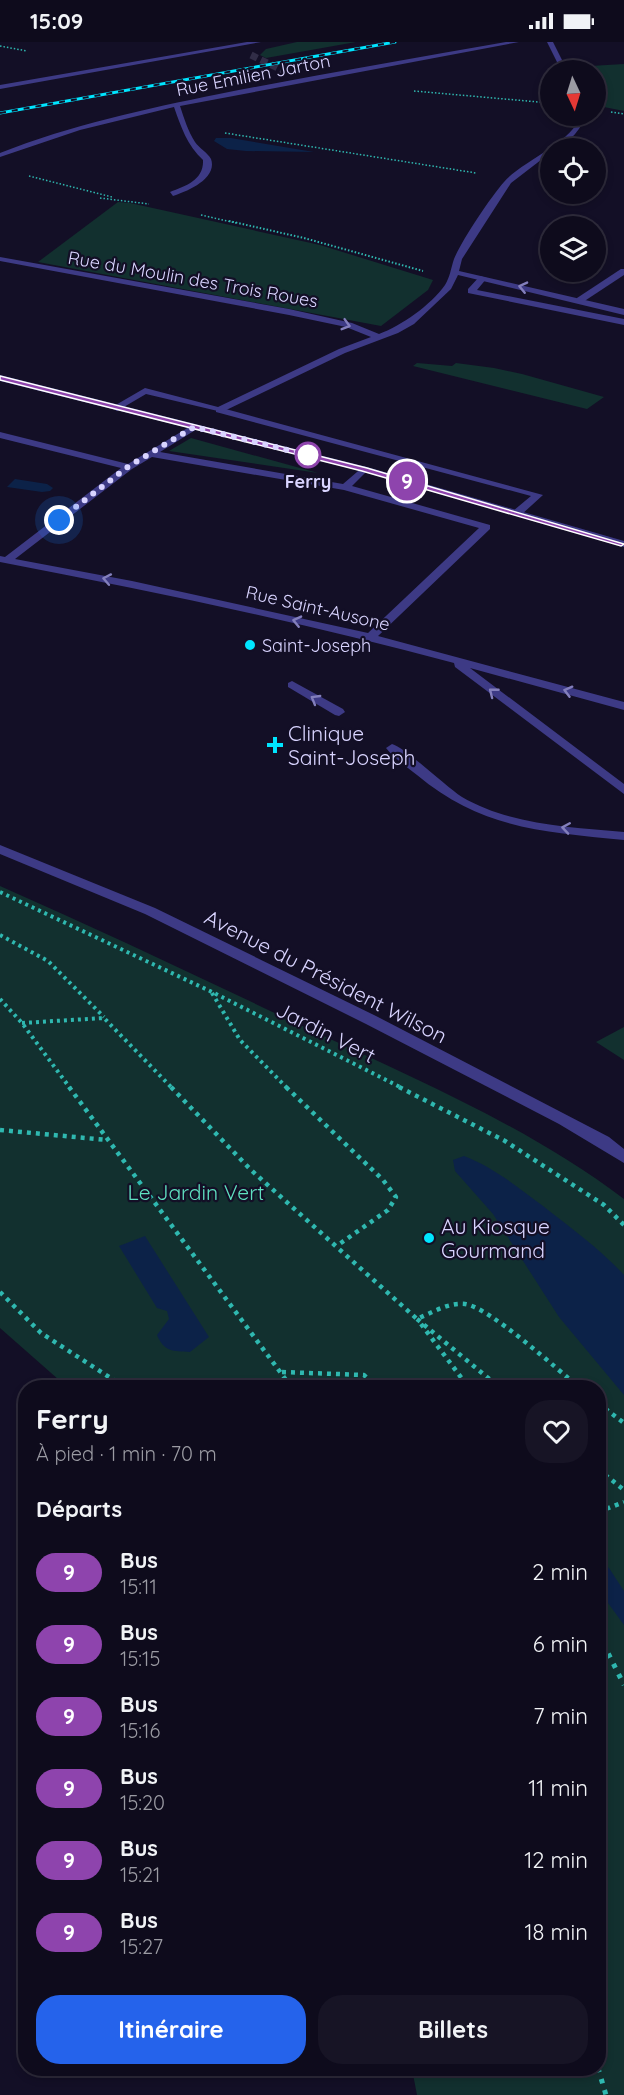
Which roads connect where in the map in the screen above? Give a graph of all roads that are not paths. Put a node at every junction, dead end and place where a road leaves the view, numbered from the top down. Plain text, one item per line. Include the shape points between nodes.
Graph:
1 (226, 42) edge
2 (258, 42) tunnel mouth
3 (516, 42) edge
4 (550, 42) edge
5 (235, 46) junction
6 (243, 50) tunnel mouth
7 (559, 60) edge
8 (286, 72) tunnel mouth
9 (298, 81) junction
10 (0, 87) edge
11 (176, 105) junction
12 (577, 126) edge
13 (568, 138) edge
14 (0, 156) edge
15 (540, 158) edge
16 (173, 194) dead end
17 (0, 259) edge
18 (624, 271) edge
19 (454, 275) junction
20 (483, 278) junction
21 (580, 300) junction
22 (624, 312) edge
23 (624, 322) edge
24 (378, 337) junction
25 (0, 378) edge
26 (117, 408) junction
27 (219, 410) junction
28 (194, 427) junction
29 (0, 435) edge
30 (153, 454) junction
31 (129, 466) junction
32 (364, 469) junction
33 (345, 487) junction
34 (517, 513) junction
35 (624, 544) edge
36 (4, 560) edge
37 (369, 638) junction
38 (453, 661) junction
39 (292, 685) dead end
40 (624, 706) edge
41 (339, 712) dead end
42 (392, 748) dead end
43 (624, 790) edge
44 (624, 836) edge
45 (0, 849) edge
46 (624, 1157) edge

1 - 5 street
2 - 5 street
3 - 9 street, Rue Emilien Jarton
4 - 7 street
5 - 6 street
5 - 10 street
8 - 9 street
9 - 11 street, Rue Emilien Jarton
11 - 14 street, Rue Emilien Jarton via 87,125
11 - 16 street via 190,142 207,159 209,167 204,177
12 - 13 street
15 - 19 street via 512,179 493,201 458,259
17 -> 24 street, Rue du Moulin des Trois Roues via 289,312 349,325
18 - 21 street
19 - 20 street
19 - 24 street via 443,292 411,322
21 -> 20 street
20 - 23 street via 471,291
21 - 22 street
24 - 27 street
25 - 26 street
26 - 27 street via 145,391
26 - 28 street
27 - 34 street via 538,495
28 - 30 street
28 - 32 street
29 - 31 street
30 - 31 street
30 - 33 street
31 - 36 street
32 - 33 street
32 - 34 street
33 - 37 street via 486,527
34 - 35 street
37 -> 36 street, Rue Saint-Ausone via 132,584
37 - 38 street, Rue Saint-Ausone
40 -> 38 street, Rue Saint-Ausone
43 -> 38 street
41 -> 39 street
44 -> 42 street via 509,819 479,810 453,796
45 - 46 street, Avenue du Président Wilson via 150,911 371,1020 603,1141

